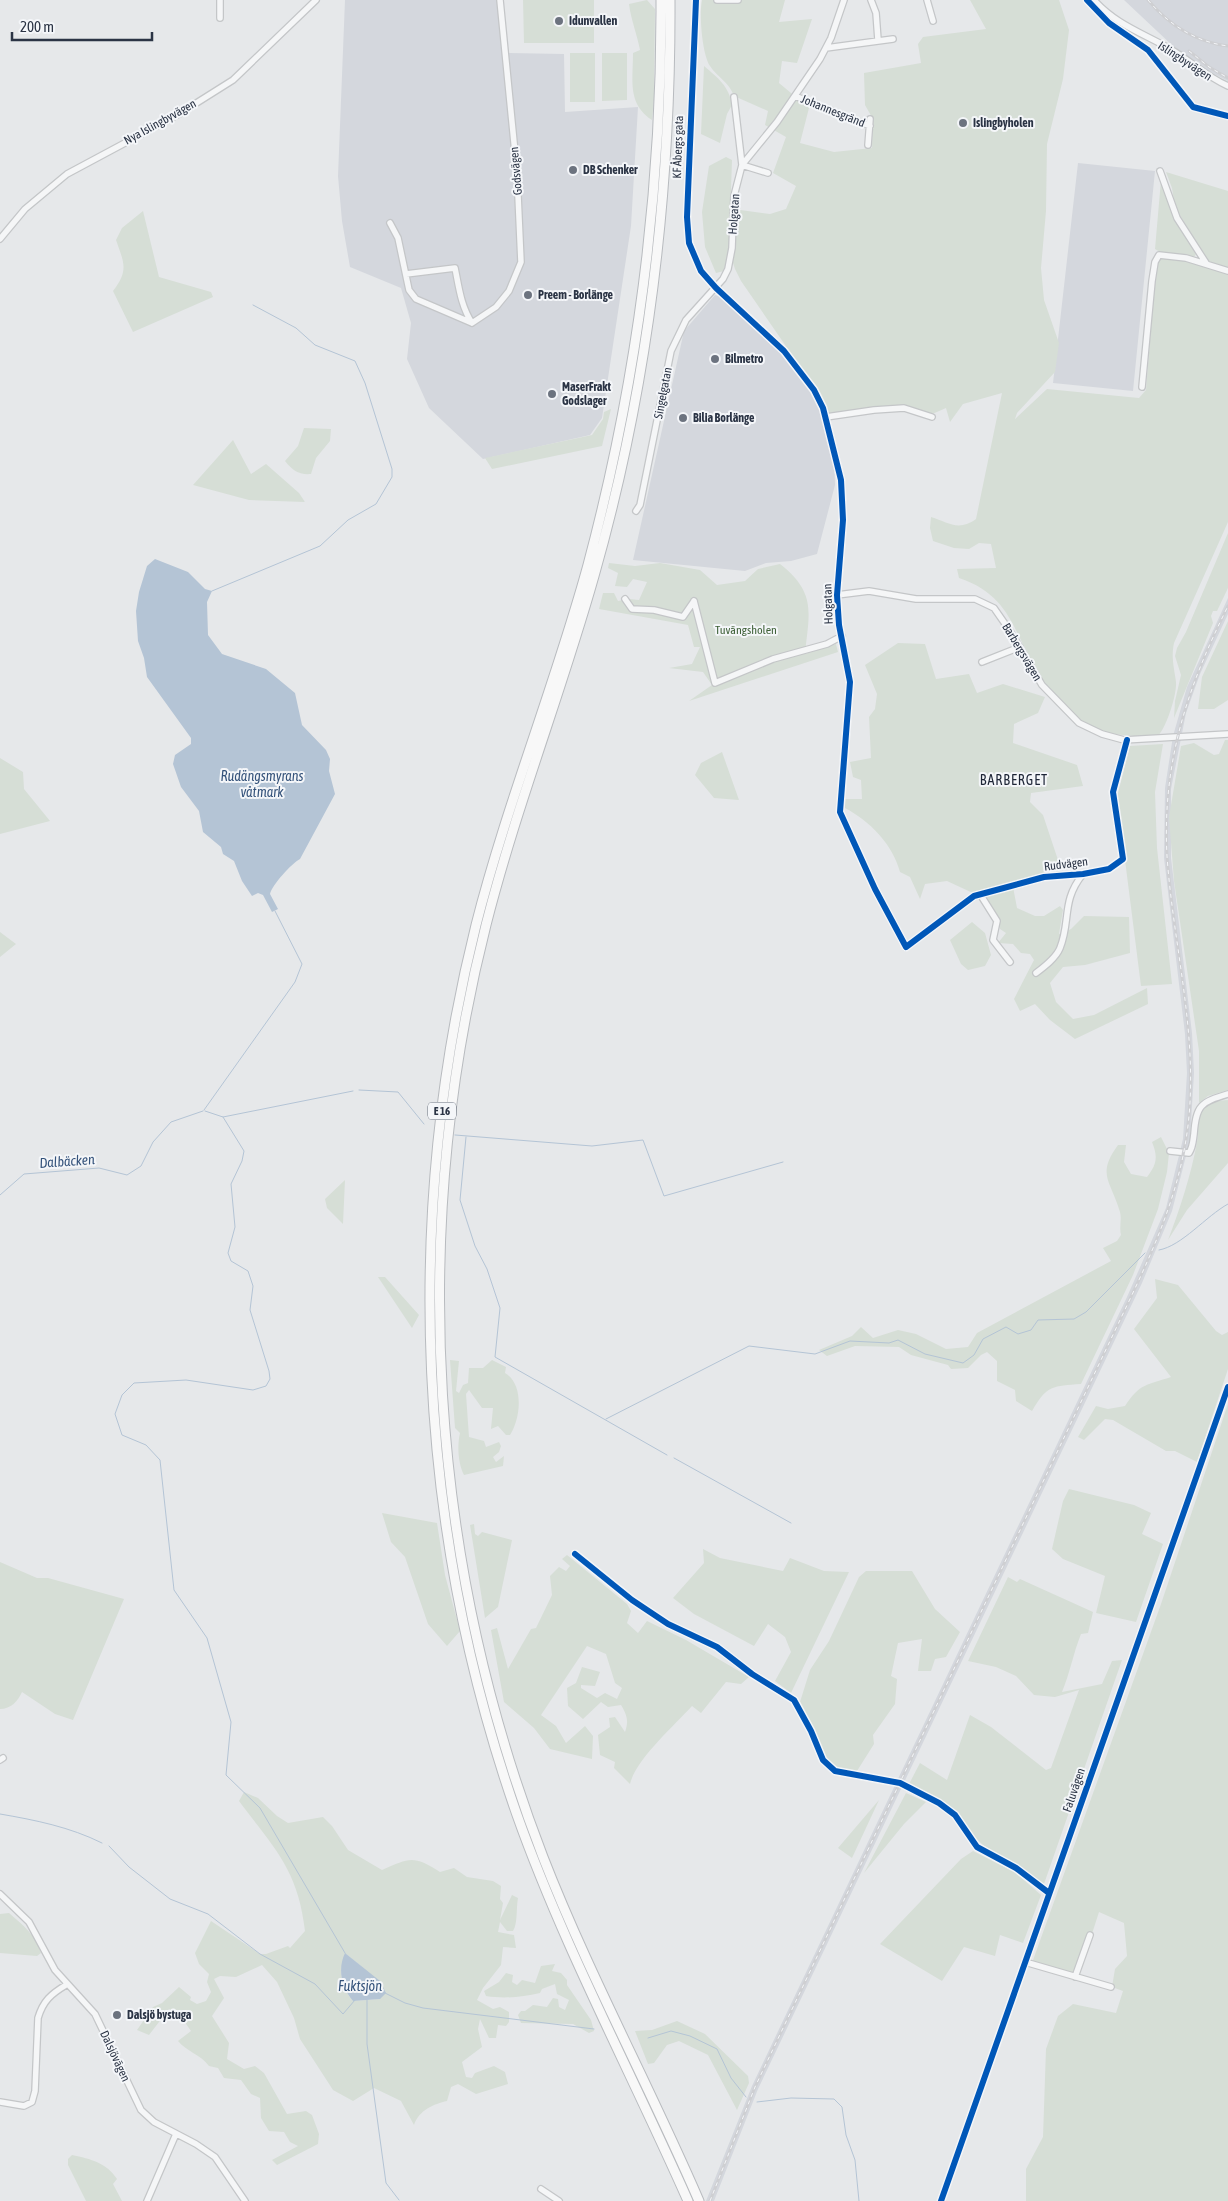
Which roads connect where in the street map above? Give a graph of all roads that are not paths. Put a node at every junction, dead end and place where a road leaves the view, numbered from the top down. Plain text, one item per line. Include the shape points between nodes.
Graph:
1 (220, 0) edge
2 (316, 0) edge
3 (500, 0) edge
4 (661, 0) edge
5 (672, 0) edge
6 (696, 0) edge
7 (717, 0) edge
8 (738, 0) edge
9 (844, 0) edge
10 (871, 0) edge
11 (927, 0) edge
12 (1094, 0) edge
13 (220, 18) dead end
14 (933, 21) dead end
15 (893, 39) dead end
16 (878, 40) junction
17 (826, 48) junction
18 (1228, 86) edge
19 (796, 96) junction
20 (734, 98) dead end
21 (868, 145) dead end
22 (742, 165) junction
23 (1160, 171) dead end
24 (768, 173) dead end
25 (390, 223) dead end
26 (0, 239) edge
27 (1152, 254) dead end
28 (1159, 255) junction
29 (1206, 263) junction
30 (1228, 271) edge
31 (406, 274) junction
32 (716, 288) junction
33 (472, 323) junction
34 (1142, 387) dead end
35 (826, 417) junction
36 (932, 417) dead end
37 (636, 512) dead end
38 (836, 595) junction
39 (625, 599) dead end
40 (842, 636) junction
41 (1020, 647) junction
42 (982, 662) dead end
43 (1228, 734) edge
44 (1127, 740) junction
45 (1082, 874) junction
46 (980, 894) junction
47 (906, 947) joint
48 (1010, 962) dead end
49 (1036, 973) dead end
50 (1228, 1094) edge
51 (1170, 1151) dead end
52 (1228, 1388) edge
53 (575, 1554) dead end
54 (1049, 1893) junction
55 (0, 1894) edge
56 (1090, 1935) dead end
57 (1025, 1962) junction
58 (1075, 1977) junction
59 (66, 1985) junction
60 (1111, 1987) dead end
61 (0, 2102) edge
62 (176, 2134) junction
63 (541, 2189) dead end
64 (147, 2201) edge
65 (245, 2201) edge
66 (559, 2201) edge
67 (688, 2201) edge
68 (699, 2201) edge
69 (941, 2201) edge

1 - 13 street
2 - 26 street, Nya Islingbyvägen via 233,80 179,114 67,174 25,209
3 - 33 street, Godsvägen via 517,173 521,262 514,281 496,308
4 - 67 highway, E 16 via 655,170 644,282 629,379 587,568 500,843 465,973 440,1122 434,1190 430,1330 437,1456 452,1564 464,1626 499,1761 558,1919
5 - 68 highway, E 16 via 660,219 638,381 596,571 511,837 474,976 449,1124 440,1256 440,1332 447,1457 462,1563 488,1685 508,1756 566,1913
6 - 32 street, KF Åbergs gata via 687,217 692,253 701,271
7 - 8 street
9 - 17 street, Holgatan
10 - 16 street via 876,13
11 - 14 street
12 - 18 street, Islingbyvägen via 1116,20 1172,50 1212,79
15 - 16 street
16 - 17 street
17 - 19 street, Holgatan
19 - 21 street, Johannesgränd via 870,122
19 - 22 street, Holgatan
20 - 22 street, Holgatan
22 - 24 street
22 - 32 street, Holgatan via 734,196 730,264
23 - 29 street via 1177,218
25 - 31 street via 398,238
27 - 28 street
28 - 29 street
28 - 34 street via 1154,262
29 - 30 street
31 - 33 street via 409,290 416,299
31 - 33 street via 455,268 461,299
32 - 35 street, Holgatan via 784,351 814,390
32 - 37 street, Singelgatan via 686,320 671,351 651,459
35 - 36 street via 904,408
35 - 38 street, Holgatan via 836,453 842,496
38 - 40 street, Holgatan
38 - 41 street, Barbergsvägen via 869,591 916,599 975,599 994,608
39 - 40 street via 632,609 683,617 694,601 715,683
40 - 47 street, Holgatan via 850,682 840,812
41 - 42 street
41 - 44 street, Barbergsvägen via 1042,685 1075,721 1102,734
43 - 44 street, Barbergsvägen
44 - 45 street, Rudvägen via 1113,792 1123,859 1109,869
45 - 46 street, Rudvägen via 1044,877
45 - 49 street via 1069,896 1060,949
46 - 47 street, Rudvägen
46 - 48 street via 997,921 992,940
50 - 51 street via 1208,1100 1198,1110 1189,1153
52 - 54 street, Faluvägen
53 - 54 street via 632,1600 668,1624 717,1647 794,1700 823,1760 835,1771 900,1783 939,1803 955,1815 977,1847 1016,1868
54 - 57 street, Faluvägen
55 - 59 street, Dalsjövägen via 29,1922
56 - 58 street
57 - 58 street
57 - 69 street, Faluvägen
58 - 60 street
59 - 61 street via 50,1995 41,2006 32,2102 24,2106
59 - 62 street, Dalsjövägen via 95,2014 141,2110 154,2122
62 - 64 street
62 - 65 street, Dalsjövägen via 215,2158
63 - 66 street

